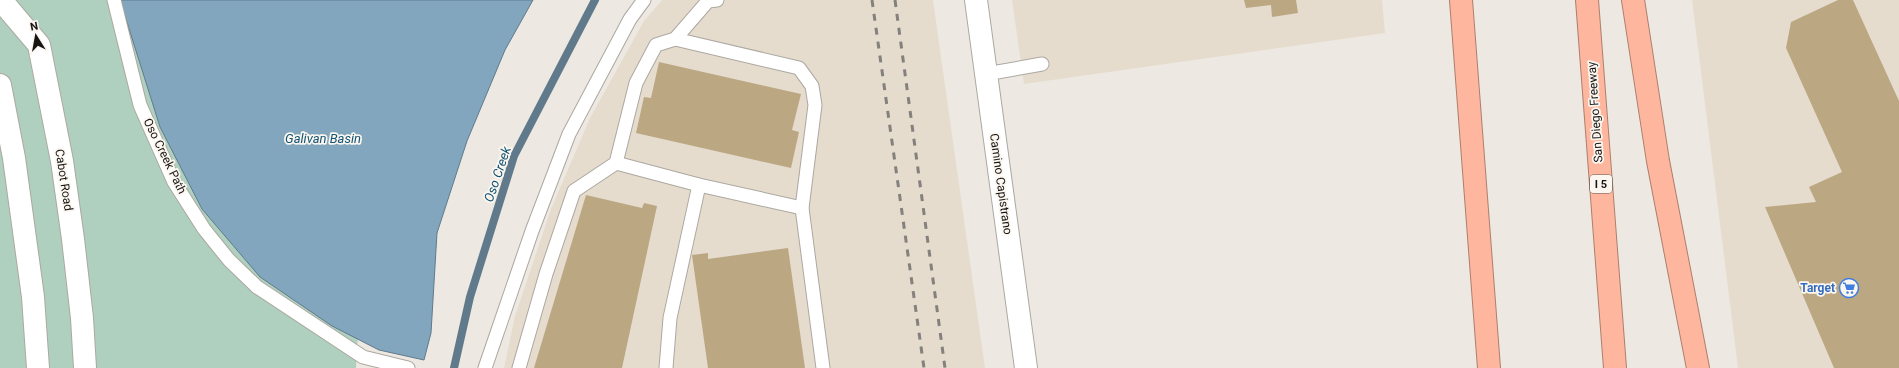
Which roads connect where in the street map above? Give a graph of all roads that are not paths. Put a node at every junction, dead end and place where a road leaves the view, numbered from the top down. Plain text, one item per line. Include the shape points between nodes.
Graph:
1 (114, 0) edge
2 (644, 0) edge
3 (716, 0) edge
4 (976, 0) edge
5 (1461, 0) edge
6 (1587, 0) edge
7 (1633, 0) edge
8 (5, 3) edge
9 (0, 28) edge
10 (675, 39) junction
11 (1042, 64) dead end
12 (986, 74) junction
13 (0, 85) edge
14 (616, 163) junction
15 (699, 186) junction
16 (802, 208) junction
17 (38, 368) edge
18 (85, 368) edge
19 (408, 368) edge
20 (485, 368) edge
21 (519, 368) edge
22 (666, 368) edge
23 (823, 368) edge
24 (1026, 368) edge
25 (1489, 368) edge
26 (1615, 368) edge
27 (1698, 368) edge

1 - 19 lane, Oso Creek Path via 140,105 174,182 204,229 229,260 256,287 363,357
2 - 20 lane via 630,19 569,134 532,231
3 - 10 lane via 708,1
4 - 12 main road, Camino Capistrano
5 - 25 highway
6 - 26 highway, San Diego Freeway / I 5
7 - 27 highway via 1658,161
8 - 9 main road, Cabot Road
8 - 18 main road, Cabot Road via 39,45 62,161 82,318
10 - 14 lane via 656,45 636,83
10 - 16 lane via 799,68 812,86 815,106
11 - 12 lane
12 - 24 main road, Camino Capistrano
13 - 17 main road via 14,158 33,297
14 - 15 lane
14 - 21 lane via 574,191 546,274
15 - 16 lane
15 - 22 lane via 670,318
16 - 23 lane

